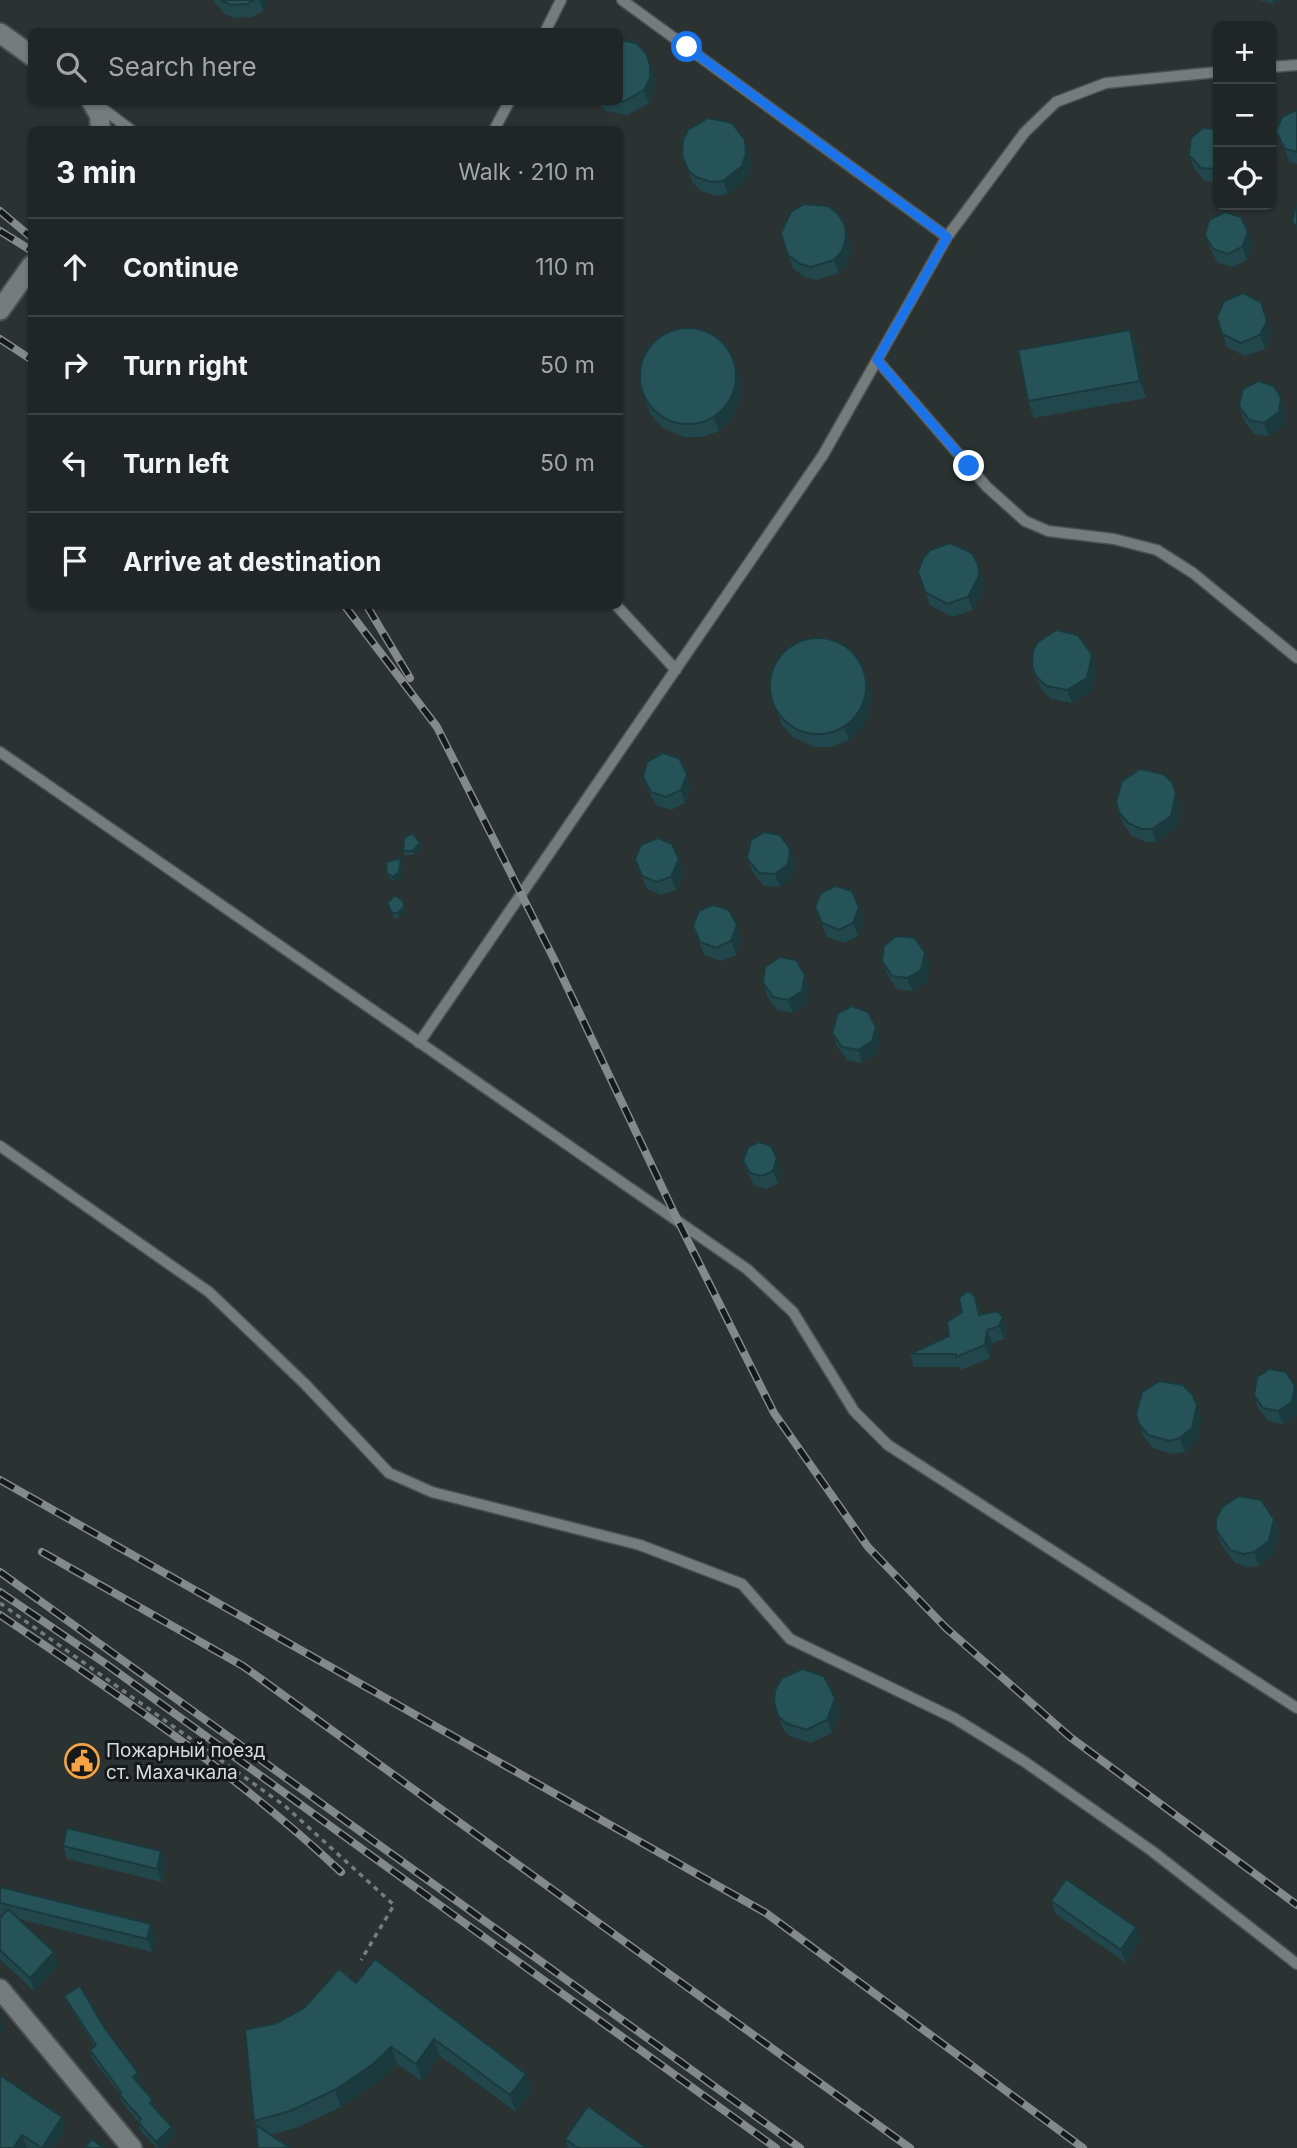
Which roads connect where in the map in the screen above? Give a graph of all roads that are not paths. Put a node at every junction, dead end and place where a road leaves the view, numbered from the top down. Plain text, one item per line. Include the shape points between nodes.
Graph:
1 (561, 0) edge
2 (622, 0) edge
3 (547, 28) edge
4 (0, 33) edge
5 (28, 53) edge
6 (1297, 65) edge
7 (1276, 67) edge
8 (1213, 72) edge
9 (94, 105) edge
10 (97, 105) edge
11 (507, 105) edge
12 (100, 126) edge
13 (126, 126) edge
14 (496, 126) edge
15 (947, 237) junction
16 (28, 271) edge
17 (0, 310) edge
18 (877, 360) junction
19 (620, 609) edge
20 (1297, 658) edge
21 (676, 670) junction
22 (0, 752) edge
23 (419, 1043) junction
24 (0, 1146) edge
25 (1297, 1708) edge
26 (1297, 1964) edge
27 (0, 1989) edge
28 (132, 2148) edge

1 - 3 lane
2 - 15 lane
4 - 5 street
6 - 7 lane
8 - 15 lane via 1106,83 1056,102 1025,132
9 - 12 street
10 - 13 lane
11 - 14 lane
15 - 18 lane
16 - 17 street
18 - 20 lane via 987,487 1024,521 1048,531 1157,550 1193,573
18 - 21 lane via 824,455
19 - 21 lane
21 - 23 lane
22 - 23 lane
23 - 25 lane via 747,1269 793,1312 854,1411 888,1445
24 - 26 lane via 209,1292 389,1473 446,1496 640,1545 742,1584 790,1639 954,1718 1026,1762 1152,1851
27 - 28 street

